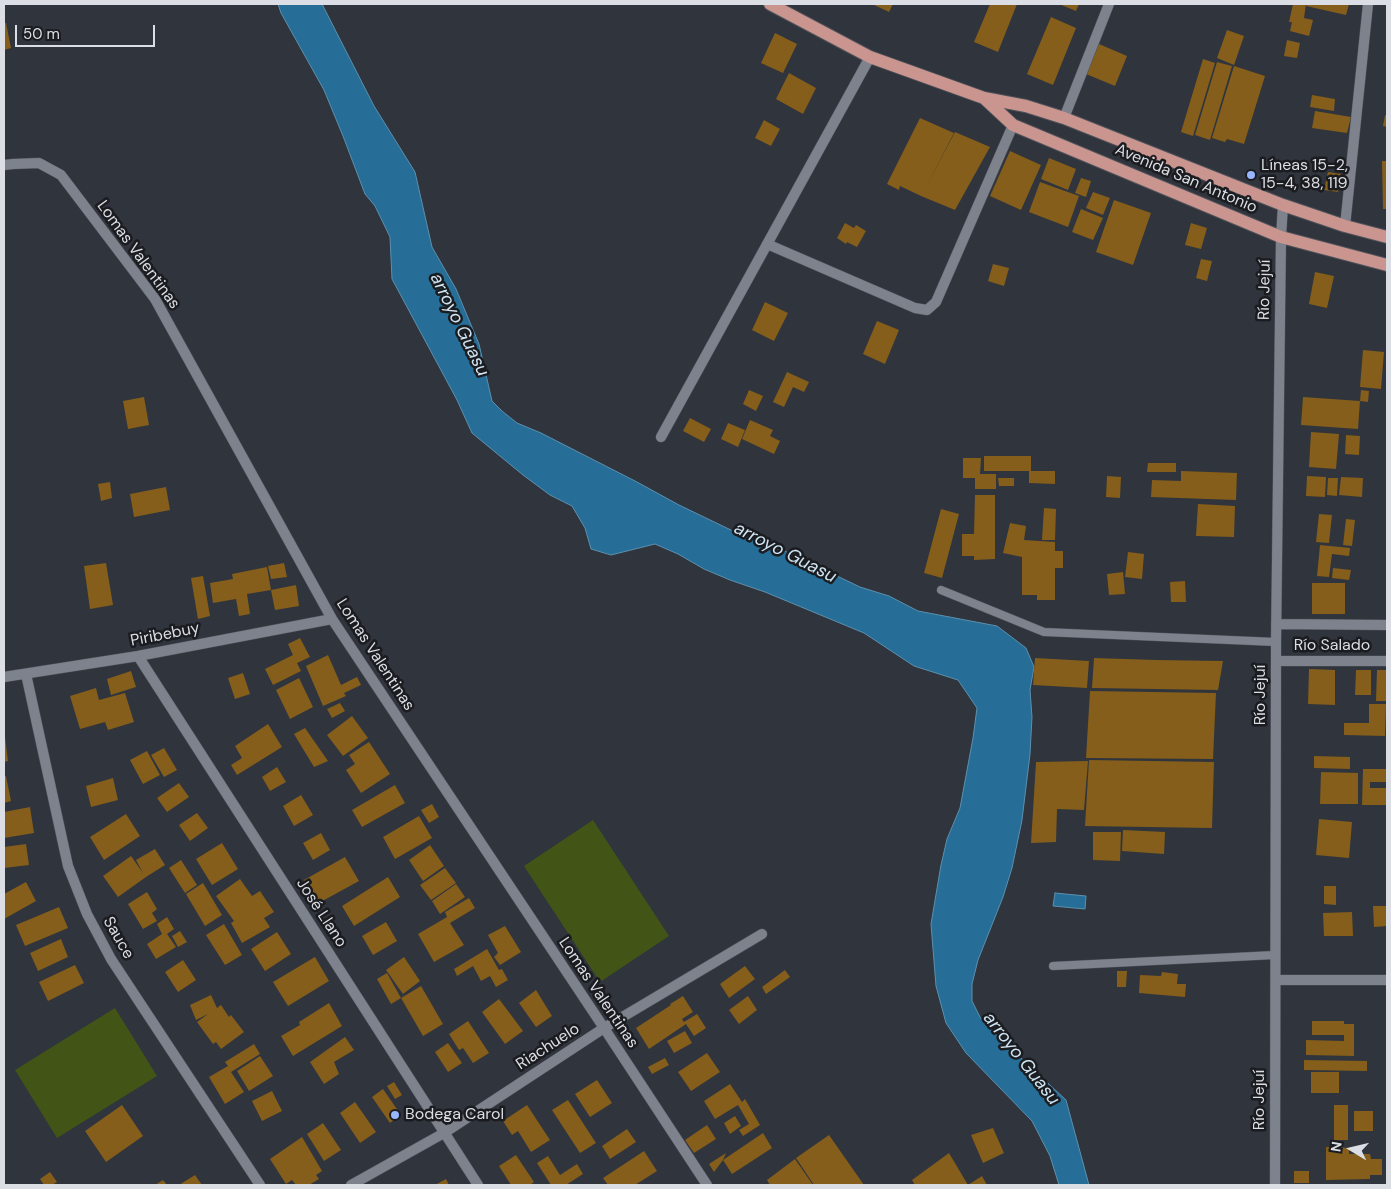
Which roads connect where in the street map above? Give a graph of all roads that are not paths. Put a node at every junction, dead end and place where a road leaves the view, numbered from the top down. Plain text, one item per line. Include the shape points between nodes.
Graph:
1 (770, 4) edge
2 (1109, 4) edge
3 (1368, 4) edge
4 (870, 57) junction
5 (984, 98) junction
6 (1064, 118) junction
7 (1013, 125) junction
8 (9, 164) edge
9 (1283, 205) junction
10 (1344, 226) junction
11 (1280, 237) junction
12 (1387, 237) edge
13 (767, 244) junction
14 (1387, 264) edge
15 (661, 437) dead end
16 (941, 590) dead end
17 (332, 619) junction
18 (1276, 624) junction
19 (1387, 625) edge
20 (1276, 642) junction
21 (138, 656) junction
22 (1276, 660) junction
23 (1387, 661) edge
24 (26, 674) junction
25 (4, 677) edge
26 (762, 934) dead end
27 (1275, 955) junction
28 (1053, 966) dead end
29 (1276, 980) junction
30 (1387, 980) edge
31 (604, 1028) junction
32 (444, 1133) junction
33 (260, 1185) edge
34 (351, 1185) edge
35 (478, 1185) edge
36 (707, 1185) edge
37 (1275, 1185) edge

1 - 4 main road, Avenida San Antonio
2 - 6 street
3 - 10 street
4 - 5 main road, Avenida San Antonio
4 - 13 street
5 - 6 main road, Avenida San Antonio
5 - 7 main road, Avenida San Antonio
6 - 9 main road, Avenida San Antonio
7 - 11 main road, Avenida San Antonio
7 - 13 street via 936,302 927,310 915,308
8 - 17 street, Lomas Valentinas via 39,163 61,175 155,299
9 - 10 main road, Avenida San Antonio
9 - 11 street, Río Jejuí
10 - 12 main road, Avenida San Antonio
11 - 14 main road, Avenida San Antonio
11 - 18 street, Río Jejuí
13 - 15 street
16 - 20 lane via 1044,632
17 - 21 street, Piribebuy
17 - 31 street, Lomas Valentinas
18 - 19 street, Río Salado
18 - 20 street, Río Jejuí
20 - 22 street, Río Jejuí
21 - 24 street, Piribebuy
21 - 32 street, José Llano
22 - 23 street, Río Salado
22 - 27 street, Río Jejuí
24 - 25 street, Piribebuy
24 - 33 street, Sauce via 68,866 87,914 111,959
26 - 31 street, Riachuelo
27 - 28 lane
27 - 29 street, Río Jejuí
29 - 30 street
29 - 37 street, Río Jejuí
31 - 32 street, Riachuelo
31 - 36 street, Lomas Valentinas
32 - 34 street, Riachuelo
32 - 35 street, José Llano

